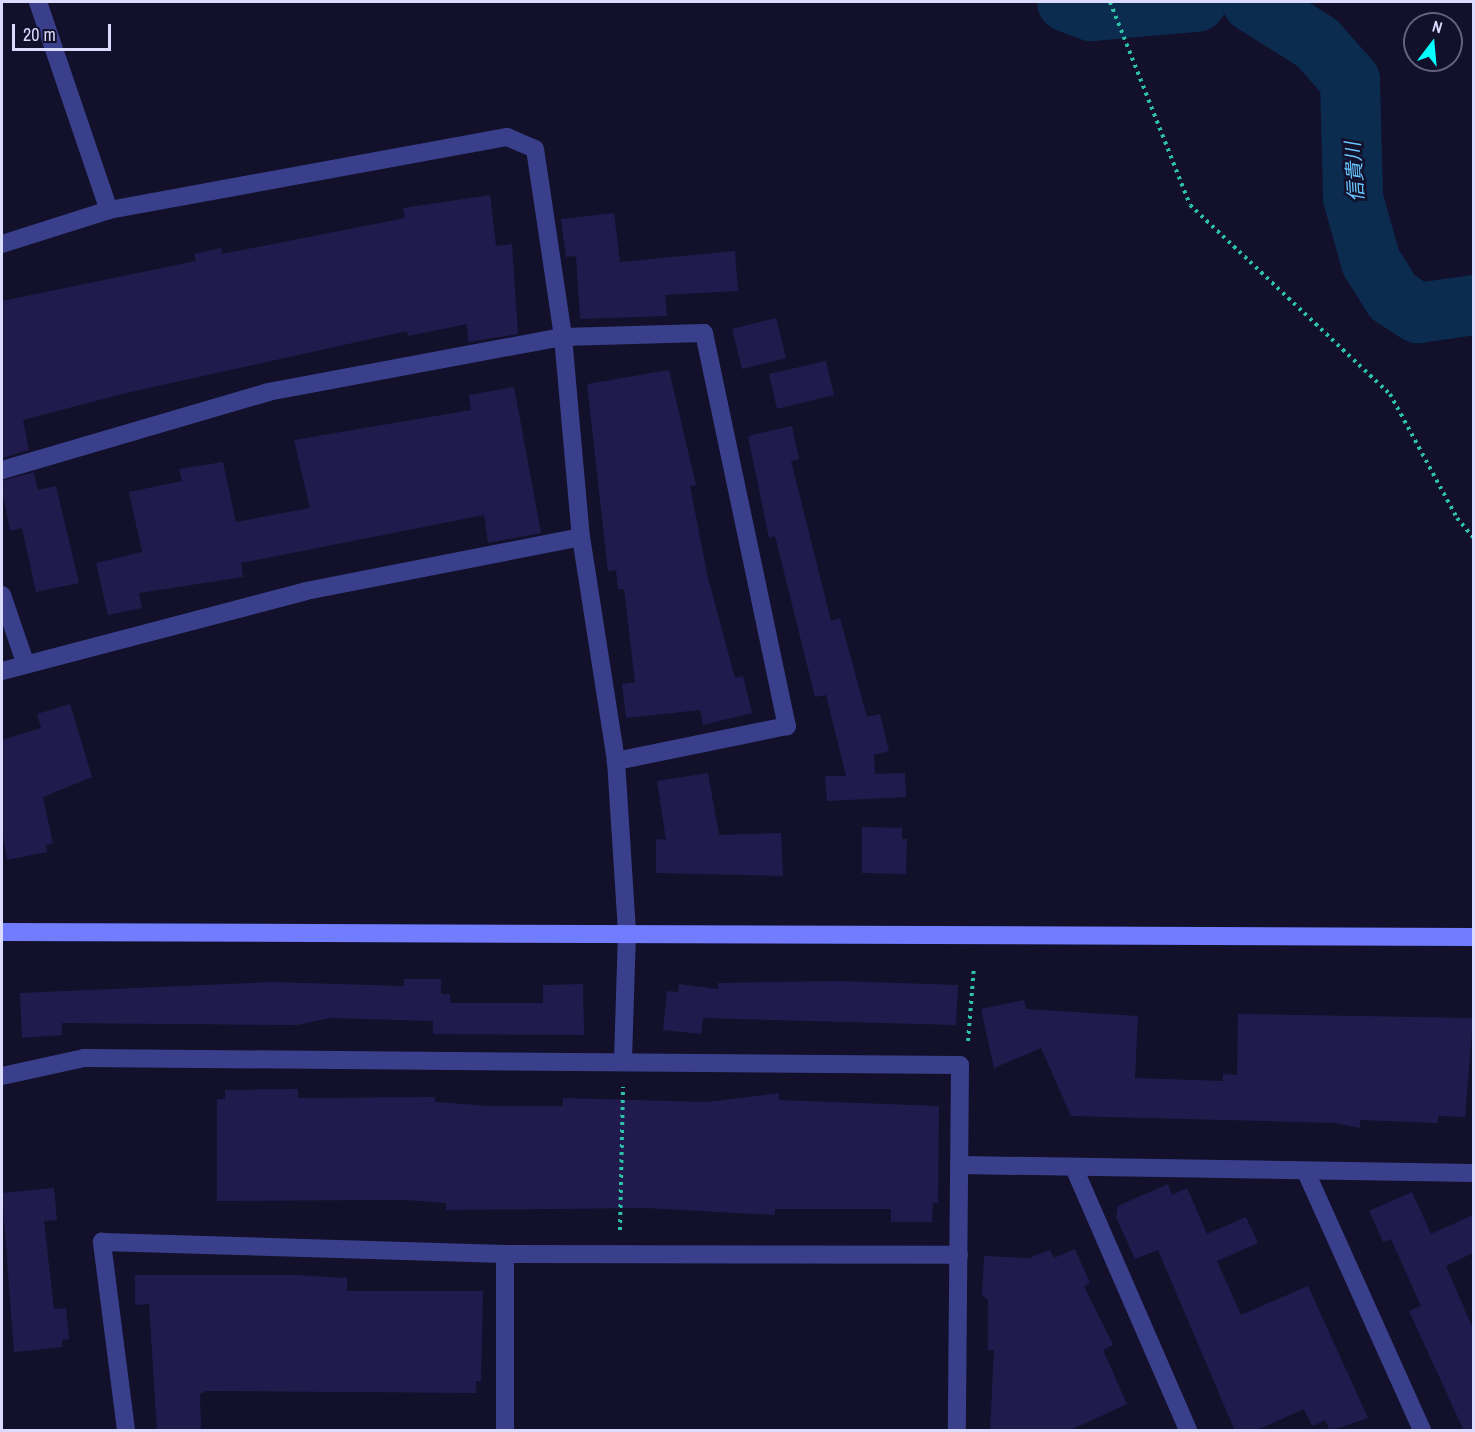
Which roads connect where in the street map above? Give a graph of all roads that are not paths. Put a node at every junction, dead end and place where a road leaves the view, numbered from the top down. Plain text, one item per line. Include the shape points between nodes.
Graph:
1 (38, 2) edge
2 (109, 210) junction
3 (2, 244) edge
4 (563, 337) junction
5 (2, 470) edge
6 (581, 537) junction
7 (2, 595) edge
8 (25, 662) junction
9 (2, 671) edge
10 (616, 761) junction
11 (2, 932) edge
12 (627, 932) junction
13 (1473, 937) edge
14 (624, 1062) junction
15 (2, 1076) edge
16 (961, 1166) junction
17 (1075, 1170) junction
18 (1306, 1172) junction
19 (1473, 1173) edge
20 (505, 1254) junction
21 (959, 1255) junction
22 (126, 1431) edge
23 (505, 1431) edge
24 (957, 1431) edge
25 (1188, 1431) edge
26 (1422, 1431) edge

1 - 2 street
2 - 3 street
2 - 4 street via 507,137 522,141 534,149
4 - 5 street via 268,392
4 - 6 street
4 - 10 street via 704,333 787,726
6 - 8 street via 306,591
6 - 10 street
7 - 8 street
8 - 9 street
10 - 12 street
11 - 12 street
12 - 13 street
12 - 14 street
14 - 15 street via 84,1058
14 - 16 street via 960,1065
16 - 17 street
16 - 21 street
17 - 18 street
17 - 25 street
18 - 19 street
18 - 26 street
20 - 21 street
20 - 22 street via 102,1242
20 - 23 street
21 - 24 street

